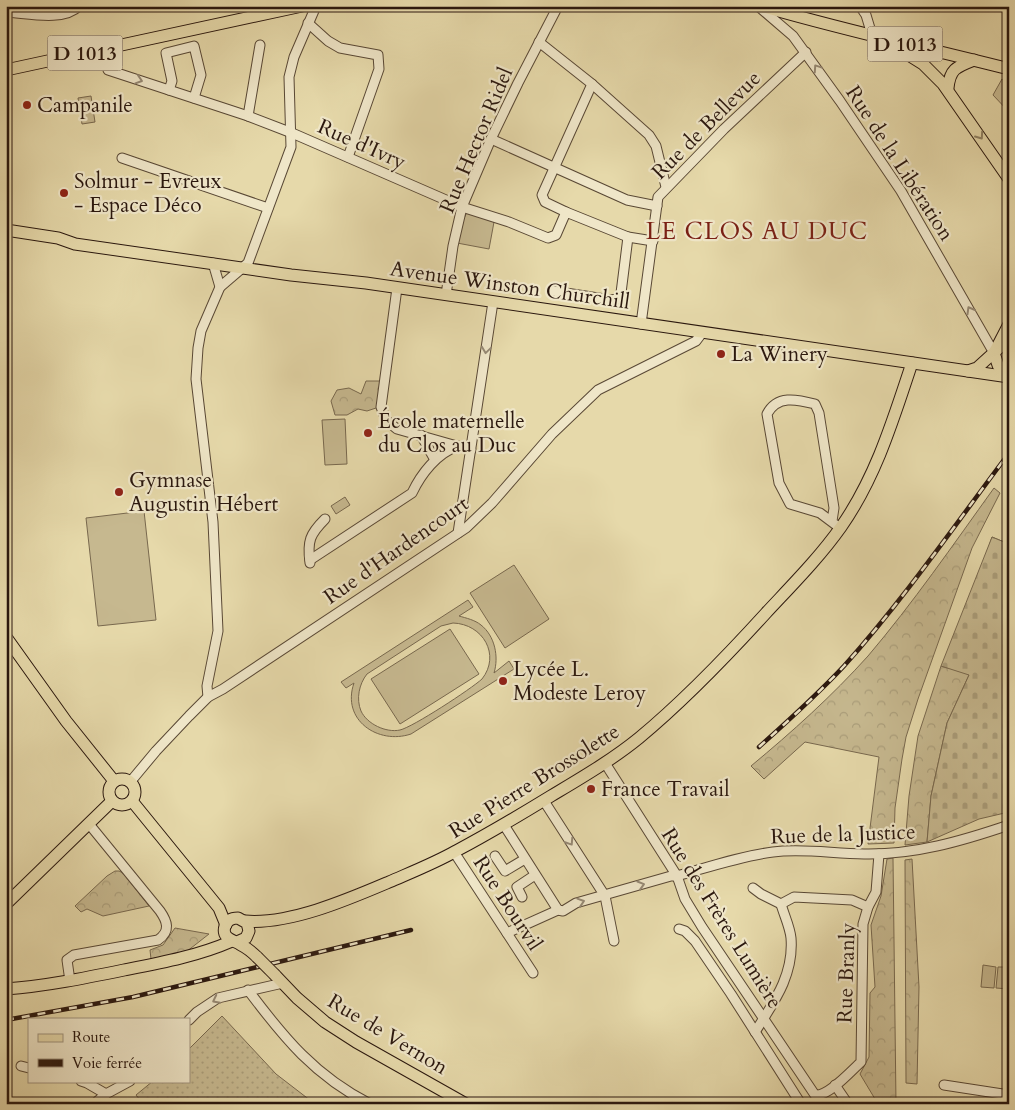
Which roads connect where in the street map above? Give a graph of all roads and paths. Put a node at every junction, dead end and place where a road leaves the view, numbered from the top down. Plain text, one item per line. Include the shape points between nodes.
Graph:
1 (79, 6) edge
2 (302, 6) edge
3 (316, 6) edge
4 (558, 6) edge
5 (760, 6) edge
6 (860, 6) edge
7 (6, 12) edge
8 (308, 23) junction
9 (836, 28) junction
10 (872, 35) junction
11 (539, 42) junction
12 (260, 45) dead end
13 (806, 52) junction
14 (974, 60) junction
15 (1009, 69) edge
16 (6, 70) edge
17 (108, 70) dead end
18 (592, 84) junction
19 (948, 88) junction
20 (169, 90) junction
21 (194, 98) junction
22 (248, 116) junction
23 (292, 133) junction
24 (491, 139) junction
25 (348, 157) junction
26 (122, 158) dead end
27 (554, 167) junction
28 (1009, 179) edge
29 (666, 187) junction
30 (657, 206) junction
31 (462, 207) junction
32 (268, 208) junction
33 (566, 212) junction
34 (6, 230) edge
35 (628, 237) junction
36 (653, 241) junction
37 (213, 263) junction
38 (243, 268) junction
39 (220, 287) junction
40 (397, 288) junction
41 (553, 292) dead end
42 (446, 295) junction
43 (492, 302) junction
44 (641, 324) junction
45 (1009, 324) edge
46 (685, 330) junction
47 (702, 332) junction
48 (1009, 338) edge
49 (680, 349) junction
50 (994, 353) junction
51 (912, 363) junction
52 (966, 371) junction
53 (1006, 377) edge
54 (421, 435) junction
55 (458, 446) junction
56 (471, 450) junction
57 (436, 460) junction
58 (325, 519) dead end
59 (836, 524) junction
60 (458, 533) junction
61 (6, 636) edge
62 (208, 697) junction
63 (605, 763) junction
64 (114, 781) junction
65 (131, 781) junction
66 (112, 801) junction
67 (132, 801) junction
68 (544, 801) junction
69 (88, 824) junction
70 (504, 825) junction
71 (1009, 825) edge
72 (454, 852) junction
73 (879, 854) junction
74 (495, 856) dead end
75 (525, 859) junction
76 (535, 875) junction
77 (677, 876) junction
78 (753, 888) dead end
79 (605, 896) junction
80 (522, 897) dead end
81 (6, 904) edge
82 (781, 904) junction
83 (868, 907) junction
84 (558, 910) junction
85 (679, 929) dead end
86 (237, 931) junction
87 (508, 933) junction
88 (614, 941) dead end
89 (533, 972) dead end
90 (279, 979) junction
91 (70, 981) junction
92 (6, 989) edge
93 (248, 990) junction
94 (190, 1019) edge
95 (763, 1019) junction
96 (755, 1032) junction
97 (84, 1082) edge
98 (128, 1082) edge
99 (836, 1085) junction
100 (944, 1085) dead end
101 (106, 1094) junction
102 (1009, 1095) edge
103 (462, 1102) edge
104 (94, 1104) edge
105 (370, 1104) edge
106 (801, 1104) edge
107 (848, 1104) edge

1 - 7 street via 56,16
2 - 16 main road, D 1013
3 - 8 street
4 - 11 street, Rue Hector Ridel
5 - 9 main road, D 1013
5 - 13 street, Rue de la Libération
6 - 10 street
8 - 23 street via 289,77
8 - 25 street via 340,48 378,55 379,69
9 - 10 main road, D 1013
9 - 19 main road, D 1013 via 900,51 924,64
10 - 14 main road, D 1013
11 - 18 street
11 - 24 street, Rue Hector Ridel
12 - 22 street
13 - 29 street, Rue de Bellevue
50 -> 13 street, Rue de la Libération via 901,191
14 - 15 main road, D 1013
14 - 19 main road via 956,67 949,77
17 -> 20 street, Rue d'Ivry
18 - 27 street
18 - 29 street via 649,135 656,146
19 -> 28 main road, D 1013
20 - 21 street, Rue d'Ivry
20 - 21 street via 172,81 166,53 194,46 201,75
21 - 22 street, Rue d'Ivry
22 - 23 street, Rue d'Ivry
23 - 25 street, Rue d'Ivry
23 - 32 street via 291,147
24 - 27 street
24 - 31 street, Rue Hector Ridel
25 - 31 street, Rue d'Ivry
26 - 32 street
27 - 30 street via 627,200
27 - 33 street via 542,195 545,202
29 - 30 street, Rue de Bellevue via 658,197
30 - 36 street, Rue de Bellevue
31 - 33 street, Rue d'Ivry via 548,238 556,235
31 - 42 street, Rue Hector Ridel
32 - 38 street via 252,254
33 - 35 street
34 - 37 main road, Avenue Winston Churchill via 75,244
35 - 36 street
35 - 41 street via 621,294 617,299
36 - 44 street, Rue de Bellevue
37 - 38 main road, Avenue Winston Churchill
37 - 39 street
38 - 39 street
38 - 40 main road, Avenue Winston Churchill
39 - 62 street via 201,331 196,379 216,573 218,630 207,686
40 - 42 main road, Avenue Winston Churchill
40 - 54 street via 381,407 386,420 398,429
42 - 43 main road, Avenue Winston Churchill
43 - 44 main road, Avenue Winston Churchill
43 -> 56 street
44 - 46 main road, Avenue Winston Churchill
45 - 50 main road
46 - 47 main road, Avenue Winston Churchill
46 - 49 street
47 - 49 street, Rue d'Hardencourt via 696,341
47 - 51 main road, Avenue Winston Churchill
48 - 50 main road
49 - 60 street, Rue d'Hardencourt via 598,390 552,434 480,515
50 - 52 main road via 977,368
50 - 53 main road
51 - 52 main road, Avenue Winston Churchill
51 - 59 main road, Rue Pierre Brossolette via 874,470 854,508
52 - 53 main road, Avenue Winston Churchill
54 - 55 street
54 - 57 street
55 - 56 street
55 - 57 street
56 - 60 street
57 - 58 street via 420,476 412,493 310,562 312,532
59 - 59 street via 820,513 790,504 778,484 767,414 775,404 803,400 815,404 820,413
59 - 63 main road, Rue Pierre Brossolette via 797,579 690,694
60 - 62 street, Rue d'Hardencourt
61 - 64 main road via 66,721
62 - 65 street, Rue d'Hardencourt
63 - 68 main road, Rue Pierre Brossolette
63 - 77 street, Rue des Frères Lumière
64 - 65 main road via 123,778
64 - 66 main road via 110,786
65 - 67 main road via 135,795
66 - 67 main road via 118,805
66 - 69 main road
67 - 86 main road, Rue de Vernon
68 - 70 main road, Rue Pierre Brossolette
68 -> 79 street
69 - 81 main road
69 - 91 street via 167,921 163,936 158,940 74,955 67,960
70 - 72 main road, Rue Pierre Brossolette
70 - 75 street
71 - 73 street, Rue de la Justice via 947,844
72 - 86 main road, Rue Pierre Brossolette via 313,911 259,922
72 - 87 street, Rue Bourvil
73 - 77 street, Rue de la Justice via 772,852
73 - 83 street, Rue Branly via 876,892
74 - 75 street via 505,871
75 - 76 street
76 - 80 street via 516,887
76 - 84 street
79 -> 77 street, Rue de la Justice
77 - 95 street, Rue des Frères Lumière via 685,899
78 - 82 street
84 -> 79 street, Rue de la Justice
79 - 88 street
82 - 83 street via 794,898 852,900
82 - 95 street via 791,938 789,969 782,988
83 - 99 street, Rue Branly via 863,924 861,1062
84 - 87 street, Rue de la Justice
85 - 96 street via 694,941
86 - 90 main road, Rue de Vernon, bridge
86 - 91 main road, Rue Pierre Brossolette via 203,951
87 - 89 street, Rue Bourvil
90 - 93 street
90 - 103 main road, Rue de Vernon via 325,1022
91 - 92 main road, Rue Pierre Brossolette
93 -> 94 street via 218,998
93 - 105 street via 309,1063 347,1092
95 - 96 street
95 - 99 street, Rue des Frères Lumière via 815,1096
96 - 106 street
97 - 101 street
98 - 101 street
99 - 107 street
100 - 102 street
101 - 104 street

